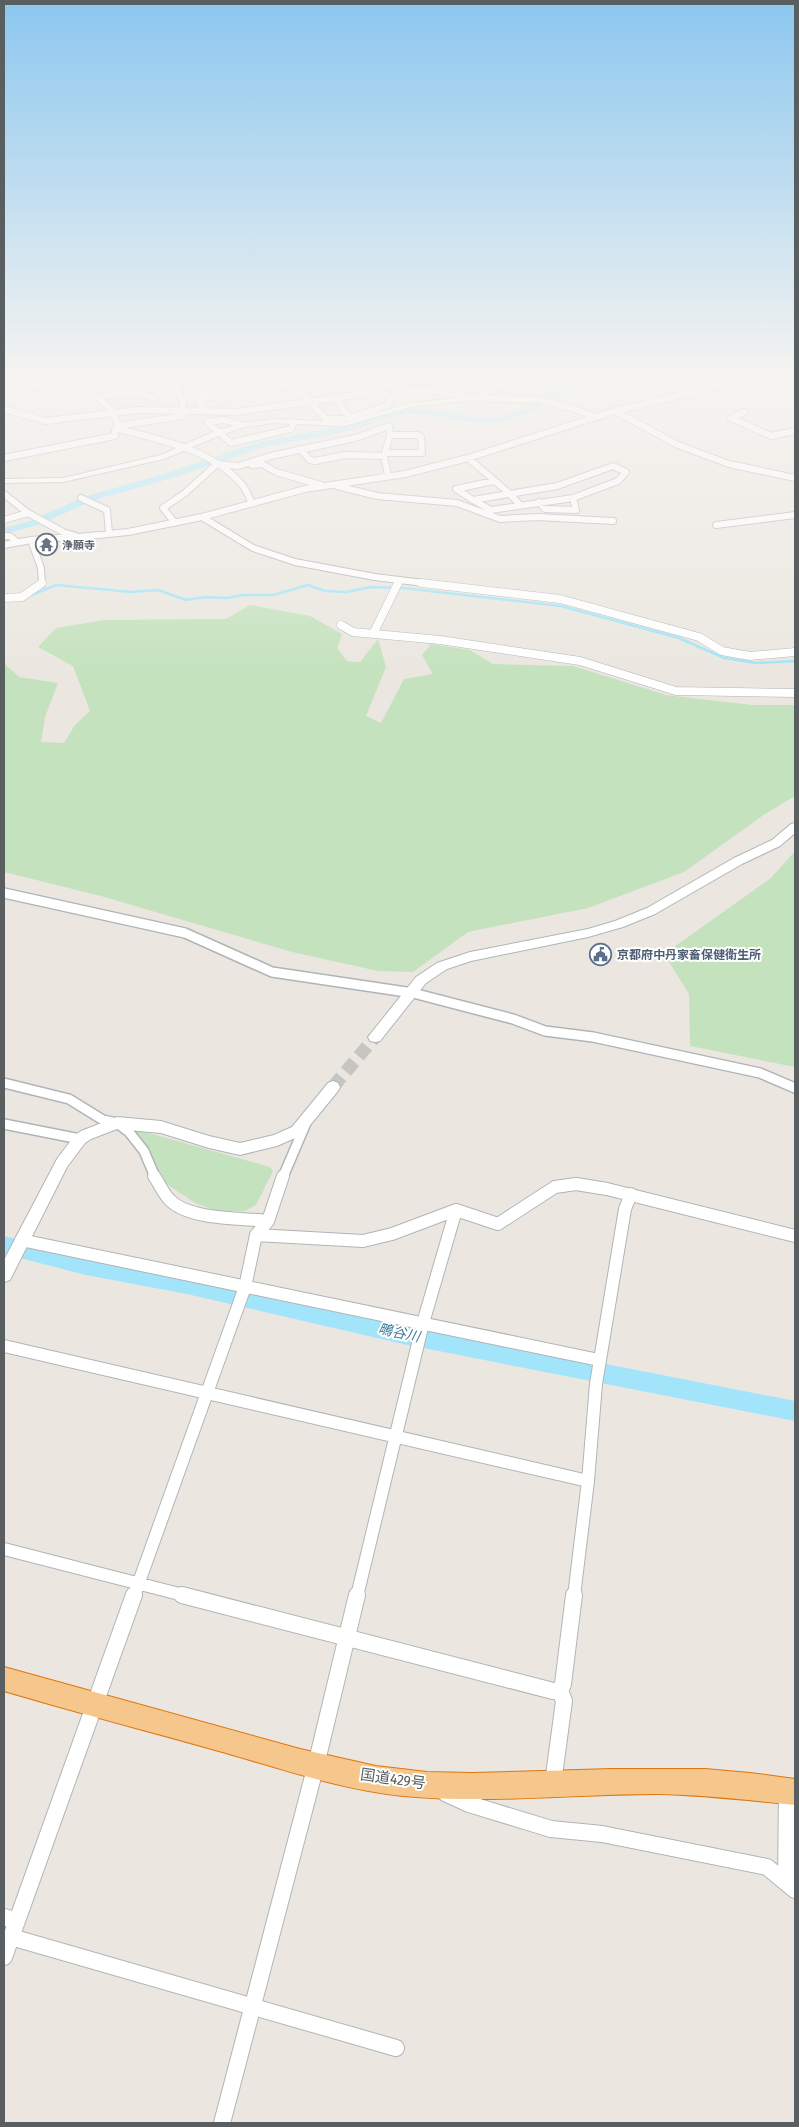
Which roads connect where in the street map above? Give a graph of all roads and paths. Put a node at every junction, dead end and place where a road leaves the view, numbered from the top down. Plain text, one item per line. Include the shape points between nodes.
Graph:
1 (84, 475) edge
2 (202, 475) edge
3 (231, 475) edge
4 (288, 475) edge
5 (387, 475) edge
6 (488, 475) edge
7 (587, 475) edge
8 (623, 475) edge
9 (782, 475) edge
10 (795, 478) edge
11 (4, 481) edge
12 (494, 481) junction
13 (334, 485) junction
14 (326, 486) junction
15 (509, 493) junction
16 (4, 494) edge
17 (82, 498) dead end
18 (573, 498) junction
19 (472, 500) junction
20 (539, 502) junction
21 (252, 503) junction
22 (520, 505) junction
23 (28, 512) junction
24 (795, 516) edge
25 (202, 517) junction
26 (4, 520) edge
27 (613, 521) dead end
28 (176, 523) junction
29 (716, 525) dead end
30 (109, 534) junction
31 (4, 536) edge
32 (80, 537) junction
33 (31, 540) junction
34 (17, 542) junction
35 (4, 545) edge
36 (399, 580) junction
37 (4, 598) edge
38 (341, 625) dead end
39 (373, 634) junction
40 (795, 652) edge
41 (795, 693) edge
42 (795, 827) edge
43 (4, 893) edge
44 (413, 993) junction
45 (375, 1037) tunnel mouth
46 (4, 1083) edge
47 (333, 1087) tunnel mouth
48 (795, 1088) edge
49 (309, 1117) junction
50 (117, 1123) junction
51 (4, 1124) edge
52 (80, 1139) junction
53 (631, 1194) junction
54 (456, 1210) junction
55 (268, 1221) junction
56 (256, 1235) junction
57 (795, 1236) edge
58 (21, 1240) junction
59 (4, 1275) edge
60 (245, 1287) junction
61 (423, 1323) junction
62 (4, 1346) edge
63 (599, 1360) junction
64 (206, 1393) junction
65 (396, 1436) junction
66 (588, 1481) junction
67 (4, 1549) edge
68 (138, 1583) junction
69 (346, 1638) junction
70 (4, 1679) edge
71 (560, 1691) junction
72 (94, 1706) junction
73 (316, 1765) junction
74 (553, 1784) junction
75 (426, 1785) junction
76 (791, 1791) edge
77 (790, 1886) edge
78 (11, 1925) edge
79 (4, 1957) edge
80 (252, 2005) junction
81 (396, 2048) dead end
82 (222, 2123) edge

1 - 11 street via 63,480
2 - 28 street via 180,499 163,508
3 - 21 street via 244,486
4 - 14 street
5 - 13 street
6 - 12 street
7 - 15 street via 557,486
8 - 18 street via 618,481
9 - 10 street
12 - 15 street
12 - 19 street via 456,489
13 - 14 street
13 - 27 street via 376,496 457,503 500,519 537,517
14 - 21 street
15 - 19 street
15 - 22 street
16 - 23 street
17 - 30 street via 107,510
18 - 20 street
18 - 20 street via 576,510 570,511 544,509
19 - 22 street via 491,510
20 - 22 street
21 - 25 street
23 - 26 street
23 - 32 street via 63,532
24 - 29 street
25 - 28 street
25 - 36 street via 253,548 275,557
28 - 30 street
30 - 32 street
31 - 34 street via 10,536
32 - 33 street
33 - 34 street
33 - 37 street via 41,568 42,584 22,597
34 - 35 street
36 - 39 street
36 - 40 street via 560,598 673,629 722,651 738,654
38 - 39 street via 353,632
39 - 41 street via 440,640 580,661 676,691
42 - 44 street via 776,843 738,861 651,912 588,933 470,957 442,966 422,980
43 - 44 street via 185,933 272,972
44 - 45 street
44 - 48 street via 513,1019 545,1031 593,1037 760,1074
46 - 50 street via 69,1099 103,1120
47 - 49 street
49 - 50 street via 297,1131 284,1138 240,1149 161,1127
49 - 55 street via 289,1160
50 - 52 street
50 - 55 street via 144,1151 155,1177 176,1205 193,1213
51 - 52 street
52 - 58 street via 62,1163
53 - 54 street via 576,1184 556,1187 498,1224
53 - 57 street
53 - 63 street via 625,1209
54 - 56 street via 392,1234 363,1241
54 - 61 street
55 - 56 street
56 - 60 street
58 - 59 street
58 - 60 street
60 - 61 street
60 - 64 street
61 - 63 street
61 - 65 street
62 - 64 street
63 - 66 street
64 - 65 street
64 - 68 street
65 - 66 street
65 - 69 street
66 - 71 street
67 - 68 street
68 - 69 street
68 - 72 street
69 - 71 street
69 - 73 street
70 - 72 highway, 国道429号
71 - 74 street via 564,1701
72 - 73 highway, 国道429号
72 - 78 street
73 - 75 highway, 国道429号
73 - 80 street
74 - 75 highway, 国道429号
74 - 76 highway, 国道429号 via 700,1782
75 - 77 street via 469,1804 551,1829 602,1834 767,1867
76 - 77 street
78 - 79 street
78 - 80 street
80 - 81 street
80 - 82 street

